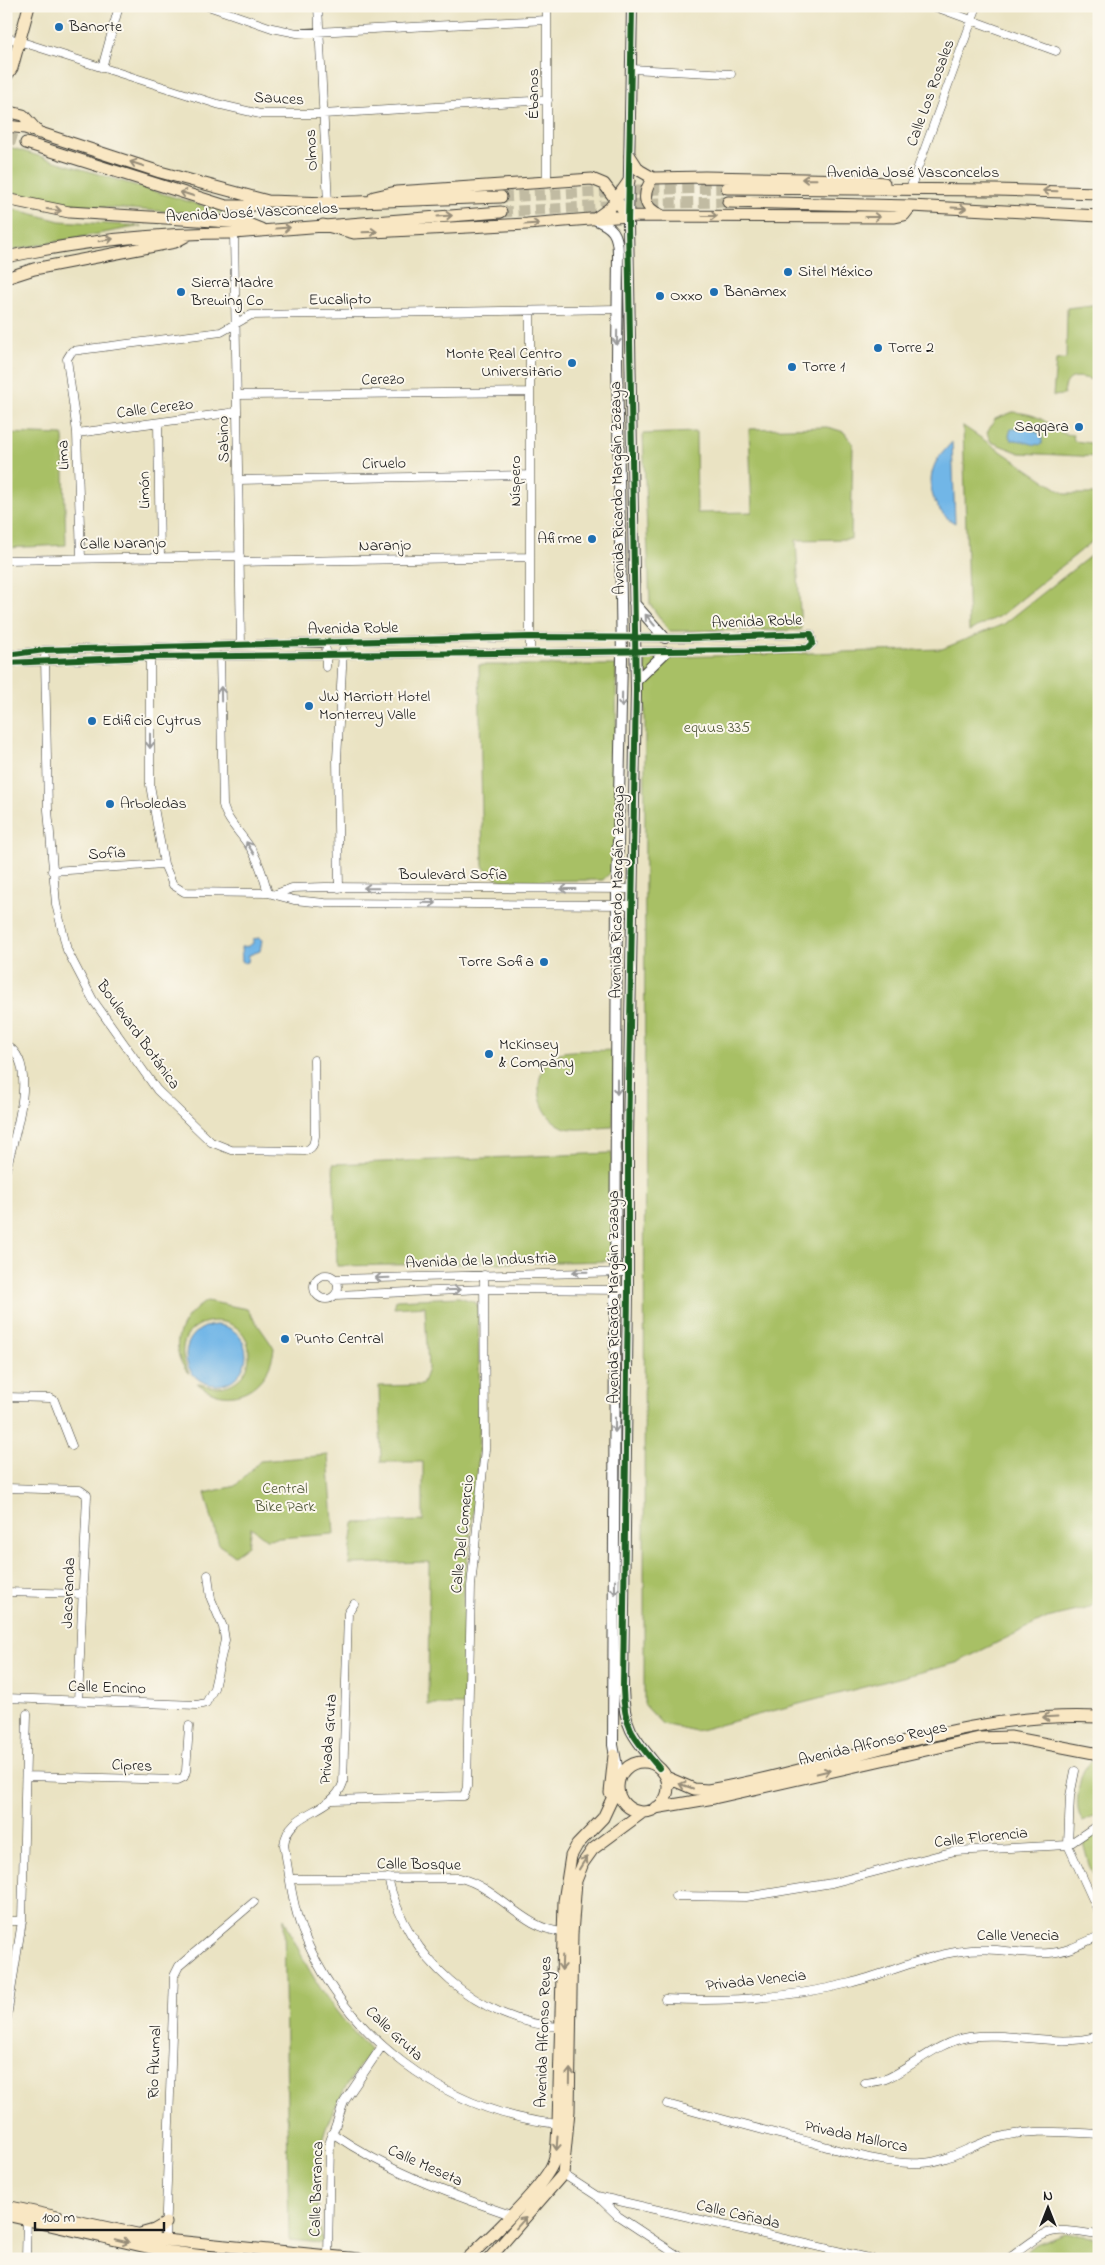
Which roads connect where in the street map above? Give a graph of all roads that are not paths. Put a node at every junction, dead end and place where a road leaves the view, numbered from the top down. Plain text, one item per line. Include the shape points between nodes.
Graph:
1 (29, 6) edge
2 (119, 6) edge
3 (208, 6) edge
4 (318, 6) edge
5 (547, 6) edge
6 (632, 6) edge
7 (933, 6) edge
8 (977, 6) edge
9 (547, 20) junction
10 (972, 20) junction
11 (319, 32) junction
12 (6, 37) edge
13 (19, 41) junction
14 (1056, 51) dead end
15 (102, 68) junction
16 (631, 68) junction
17 (8, 72) edge
18 (731, 74) dead end
19 (548, 100) junction
20 (6, 111) edge
21 (324, 114) junction
22 (6, 126) edge
23 (39, 133) junction
24 (26, 143) tunnel mouth
25 (630, 156) junction
26 (653, 178) junction
27 (629, 180) junction
28 (547, 182) junction
29 (727, 188) tunnel mouth
30 (910, 189) junction
31 (1099, 193) edge
32 (501, 196) tunnel mouth
33 (6, 199) edge
34 (268, 201) junction
35 (615, 201) junction
36 (366, 202) junction
37 (728, 202) tunnel mouth
38 (328, 203) junction
39 (911, 206) junction
40 (501, 212) tunnel mouth
41 (661, 215) junction
42 (628, 216) junction
43 (1099, 216) edge
44 (594, 219) junction
45 (322, 225) junction
46 (263, 230) junction
47 (191, 232) junction
48 (234, 233) junction
49 (6, 257) edge
50 (6, 278) edge
51 (618, 309) junction
52 (530, 311) junction
53 (236, 324) junction
54 (69, 352) joint
55 (530, 392) junction
56 (237, 395) junction
57 (237, 412) junction
58 (158, 423) junction
59 (77, 433) junction
60 (530, 475) junction
61 (238, 480) junction
62 (160, 557) junction
63 (530, 557) junction
64 (82, 558) junction
65 (240, 559) junction
66 (6, 560) edge
67 (634, 603) junction
68 (748, 636) junction
69 (530, 637) junction
70 (622, 638) junction
71 (635, 638) junction
72 (665, 638) junction
73 (326, 643) junction
74 (343, 643) junction
75 (241, 645) junction
76 (45, 650) junction
77 (749, 650) junction
78 (530, 652) junction
79 (622, 652) junction
80 (636, 652) junction
81 (666, 652) junction
82 (343, 654) junction
83 (6, 655) edge
84 (326, 655) junction
85 (220, 656) junction
86 (150, 657) junction
87 (45, 660) junction
88 (6, 663) edge
89 (326, 667) dead end
90 (636, 681) junction
91 (164, 864) junction
92 (52, 871) junction
93 (339, 888) junction
94 (617, 889) junction
95 (631, 889) junction
96 (272, 894) junction
97 (617, 905) junction
98 (631, 905) junction
99 (6, 1045) edge
100 (314, 1060) dead end
101 (6, 1170) edge
102 (616, 1271) junction
103 (628, 1272) junction
104 (484, 1275) junction
105 (334, 1279) junction
106 (485, 1289) junction
107 (615, 1290) junction
108 (628, 1290) junction
109 (335, 1295) junction
110 (6, 1397) edge
111 (72, 1446) dead end
112 (6, 1488) edge
113 (208, 1575) dead end
114 (6, 1592) edge
115 (83, 1594) junction
116 (354, 1604) dead end
117 (6, 1698) edge
118 (78, 1701) junction
119 (27, 1714) dead end
120 (1099, 1717) edge
121 (189, 1726) dead end
122 (614, 1754) junction
123 (1099, 1754) edge
124 (1075, 1771) dead end
125 (663, 1772) junction
126 (27, 1776) junction
127 (618, 1783) junction
128 (333, 1800) junction
129 (610, 1806) junction
130 (656, 1808) junction
131 (643, 1812) junction
132 (1099, 1824) edge
133 (1068, 1845) junction
134 (388, 1878) junction
135 (290, 1879) junction
136 (675, 1896) dead end
137 (254, 1902) dead end
138 (1099, 1913) edge
139 (6, 1921) edge
140 (22, 1921) junction
141 (563, 1932) junction
142 (1099, 1936) edge
143 (849, 1983) joint
144 (665, 2000) dead end
145 (6, 2023) edge
146 (561, 2027) junction
147 (1099, 2036) edge
148 (382, 2046) junction
149 (865, 2084) dead end
150 (667, 2104) dead end
151 (558, 2124) junction
152 (332, 2133) junction
153 (1099, 2134) edge
154 (563, 2174) junction
155 (597, 2196) junction
156 (626, 2203) junction
157 (6, 2206) edge
158 (6, 2215) edge
159 (27, 2215) junction
160 (511, 2215) junction
161 (618, 2216) junction
162 (166, 2223) junction
163 (137, 2235) junction
164 (1099, 2235) edge
165 (164, 2250) edge
166 (278, 2256) edge
167 (328, 2258) edge
168 (26, 2259) edge
169 (228, 2259) edge
170 (360, 2259) edge
171 (468, 2259) edge
172 (488, 2259) edge
173 (683, 2259) edge
174 (872, 2259) edge
175 (1008, 2259) edge

1 - 13 main road
2 - 15 street
3 - 11 street via 272,28
4 - 11 street, Olmos
5 - 9 street, Ébanos
6 - 16 street, Avenida Ricardo Margáin Zozaya
7 - 10 street
8 - 10 street, Calle Los Rosales
9 - 11 street
9 - 19 street, Ébanos
10 - 14 street
10 - 30 street, Calle Los Rosales
11 - 21 street, Olmos
12 - 13 street, Sauces
13 - 15 street, Sauces
13 - 17 main road
15 - 21 street, Sauces via 242,111 278,115
16 - 18 street
16 - 25 street, Avenida Ricardo Margáin Zozaya
19 - 21 street, Sauces
19 - 28 street, Ébanos
20 - 23 main road via 23,115
21 - 38 street, Olmos
22 - 23 main road
34 -> 23 main road via 160,172
34 -> 24 main road via 250,206 226,206
25 - 26 main road via 639,170
25 - 27 street, Avenida Ricardo Margáin Zozaya
30 -> 26 main road via 865,181 705,176
26 - 41 main road via 646,186 645,198 650,209
27 - 35 main road
27 - 42 street, Avenida Ricardo Margáin Zozaya
28 - 35 main road via 596,180 604,184
28 - 36 main road via 396,192
29 - 30 main road, Avenida José Vasconcelos
31 -> 30 main road, Avenida José Vasconcelos
32 - 36 main road, Avenida José Vasconcelos
33 -> 46 main road via 50,210 246,222
34 - 38 main road, Avenida José Vasconcelos
35 - 42 main road
35 - 44 main road
36 - 38 main road, Avenida José Vasconcelos
37 - 39 main road, Avenida José Vasconcelos
41 -> 39 main road via 895,217 904,215
39 -> 43 main road, Avenida José Vasconcelos
45 -> 40 main road, Avenida José Vasconcelos
41 - 42 main road
42 - 44 main road
42 - 67 street, Avenida Ricardo Margáin Zozaya
45 -> 44 main road via 354,233
44 - 51 street, Avenida Ricardo Margáin Zozaya via 609,226 618,238
46 -> 45 main road, Avenida José Vasconcelos
46 - 48 main road, Avenida José Vasconcelos
47 - 48 main road, Avenida José Vasconcelos
49 -> 47 main road, Avenida José Vasconcelos via 119,238
47 - 50 main road via 175,242 34,269
48 - 53 street, Sabino
51 - 52 street, Eucalipto
51 -> 70 street, Avenida Ricardo Margáin Zozaya
52 - 53 street, Eucalipto via 253,315
52 - 55 street, Níspero
53 - 54 street, Eucalipto via 221,332
53 - 56 street, Sabino
54 - 59 street, Lima
55 - 56 street, Cerezo
55 - 60 street, Níspero
56 - 57 street, Sabino
57 - 58 street, Calle Cerezo
57 - 61 street, Sabino
58 - 59 street, Calle Cerezo
58 - 62 street, Limón
59 - 64 street, Lima
60 - 61 street, Ciruelo
60 - 63 street, Níspero
61 - 65 street, Sabino
62 - 64 street, Calle Naranjo
62 - 65 street, Calle Naranjo
63 - 65 street, Naranjo
63 - 69 street, Níspero
64 - 66 street, Calle Naranjo
65 - 75 street, Sabino
67 - 71 street, Avenida Ricardo Margáin Zozaya
72 -> 67 street
68 - 72 street, Avenida Roble
68 - 77 street
68 - 77 street, Avenida Roble via 811,634 813,638 808,648
69 - 70 street, Avenida Roble
69 - 74 street, Avenida Roble
69 - 78 street, Níspero
70 - 71 street, Avenida Roble
70 - 79 street, Avenida Ricardo Margáin Zozaya
71 - 72 street, Avenida Roble
71 - 80 street, Avenida Ricardo Margáin Zozaya
73 - 74 street, Avenida Roble
73 - 75 street, Avenida Roble
73 - 84 street
74 - 82 street
75 - 76 street, Avenida Roble
76 - 83 street, Avenida Roble
76 - 87 street, Boulevard Botánica
77 - 81 street, Avenida Roble
78 - 79 street, Avenida Roble
78 - 82 street, Avenida Roble
79 - 80 street, Avenida Roble
79 -> 94 street, Avenida Ricardo Margáin Zozaya
80 - 81 street, Avenida Roble
80 - 90 street, Avenida Ricardo Margáin Zozaya
81 - 90 street
82 - 84 street, Avenida Roble
82 - 93 street via 337,759
84 - 85 street, Avenida Roble
84 - 89 street
85 - 86 street, Avenida Roble
96 -> 85 street via 253,851 226,815 223,805
86 - 87 street, Avenida Roble
86 -> 91 street via 150,785
87 - 88 street, Avenida Roble
87 - 92 street, Boulevard Botánica
90 - 95 street, Avenida Ricardo Margáin Zozaya
91 - 92 street, Sofía
91 - 96 street, Boulevard Sofía via 173,885 184,892
92 - 100 street, Boulevard Botánica via 67,950 93,1000 157,1090 211,1142 230,1150 305,1151 311,1148 315,1136
94 -> 93 street, Boulevard Sofía
93 - 96 street, Boulevard Sofía via 292,888
94 - 95 street, Boulevard Sofía
94 - 97 street, Avenida Ricardo Margáin Zozaya
95 - 98 street, Avenida Ricardo Margáin Zozaya
96 -> 97 street, Boulevard Sofía via 325,903
97 - 98 street, Boulevard Sofía
97 -> 102 street, Avenida Ricardo Margáin Zozaya
98 - 103 street, Avenida Ricardo Margáin Zozaya
99 - 101 street via 16,1052 23,1068 22,1098
102 - 103 street, Avenida de la Industria
102 -> 104 street, Avenida de la Industria
102 - 107 street, Avenida Ricardo Margáin Zozaya
103 - 108 street, Avenida Ricardo Margáin Zozaya
104 -> 105 street, Avenida de la Industria
104 - 106 street, Calle Del Comercio
105 - 109 street via 338,1287
105 - 109 street via 321,1277 314,1288 322,1298
106 - 107 street, Avenida de la Industria
109 -> 106 street, Avenida de la Industria
106 - 128 street, Calle Del Comercio via 484,1463 471,1586 464,1796
107 - 108 street, Avenida de la Industria
107 -> 122 street, Avenida Ricardo Margáin Zozaya
108 - 125 street, Avenida Ricardo Margáin Zozaya via 623,1706 629,1731
110 - 111 street via 50,1398 56,1404
112 - 115 street, Jacaranda via 80,1490 86,1493
113 - 118 street, Calle Encino via 211,1598 225,1640 214,1688 206,1703
114 - 115 street
115 - 118 street, Jacaranda
116 - 128 street, Privada Gruta via 348,1613 343,1783
117 - 118 street, Calle Encino
119 - 126 street
120 -> 125 main road, Avenida Alfonso Reyes via 1030,1718 958,1728 708,1790 694,1789
121 - 126 street, Cipres via 186,1771 178,1780
122 - 127 street, Avenida Ricardo Margáin Zozaya
122 - 129 main road
130 -> 123 main road, Avenida Alfonso Reyes via 714,1798 979,1738 1010,1737
124 - 133 street via 1069,1803
125 - 127 main road via 642,1762 632,1764 624,1769
125 - 130 main road via 667,1793
126 - 140 street
127 - 129 main road, Avenida Alfonso Reyes
127 - 131 main road via 628,1808
128 - 135 street, Privada Gruta via 288,1828 284,1845
129 - 141 main road, Avenida Alfonso Reyes via 571,1856
130 - 131 main road
154 -> 131 main road, Avenida Alfonso Reyes via 570,2111 572,1934 576,1881 593,1849
132 - 133 street
133 - 136 street, Calle Florencia via 955,1851 832,1883 746,1897
133 - 138 street
134 - 135 street, Calle Bosque
134 - 141 street, Calle Bosque via 460,1878 474,1882 531,1921
134 - 146 street via 392,1898 412,1938 455,1986 486,2006 518,2020
135 - 148 street, Calle Gruta via 302,1930 320,1969 344,2006
137 - 162 street, Rio Akumal via 179,1966 174,1976
139 - 140 street
140 - 145 street
141 -> 146 main road, Avenida Alfonso Reyes
142 - 143 street, Calle Venecia via 1065,1951 1049,1954 963,1950
143 - 144 street, Privada Venecia via 711,2002
146 - 151 main road, Avenida Alfonso Reyes
147 - 149 street via 1085,2040 997,2035 968,2037 942,2046 886,2078
148 - 151 street, Calle Gruta via 413,2072 464,2099 503,2112
148 - 152 street, Calle Barranca via 344,2102
150 - 153 street, Privada Mallorca via 898,2163 924,2164 995,2138 1019,2133
151 -> 160 main road, Avenida Alfonso Reyes via 553,2163 545,2177
152 - 160 street, Calle Meseta via 405,2175
152 - 167 street, Calle Barranca
154 - 155 street
172 -> 154 main road
155 - 156 street, Calle Cañada
155 - 161 street
156 - 161 street
156 - 174 street, Calle Cañada
157 - 159 main road
158 - 159 main road
159 - 163 main road
159 -> 165 main road
159 - 168 street
160 - 171 main road, Avenida Alfonso Reyes
161 - 173 street
162 - 163 main road
162 - 165 street, Rio Akumal
163 - 165 main road
164 - 175 street via 1060,2229 1045,2232
165 - 166 main road
165 - 169 main road
166 - 167 main road
167 - 170 main road

